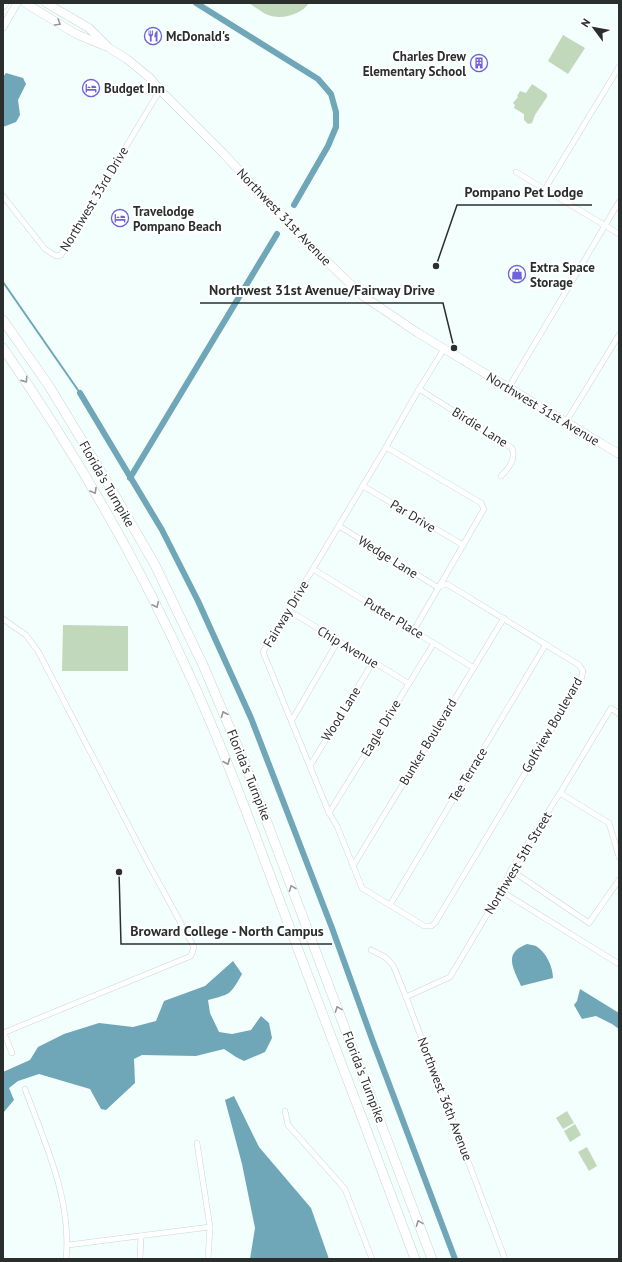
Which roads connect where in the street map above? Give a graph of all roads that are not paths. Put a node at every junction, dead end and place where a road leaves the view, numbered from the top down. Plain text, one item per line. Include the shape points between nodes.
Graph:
1 (5, 3) edge
2 (17, 3) edge
3 (25, 3) edge
4 (46, 3) edge
5 (3, 6) edge
6 (3, 27) edge
7 (110, 48) junction
8 (619, 67) edge
9 (160, 90) junction
10 (516, 172) dead end
11 (545, 189) junction
12 (3, 196) edge
13 (619, 202) edge
14 (605, 225) junction
15 (619, 234) edge
16 (3, 320) edge
17 (619, 335) edge
18 (3, 348) edge
19 (444, 349) junction
20 (509, 387) junction
21 (419, 389) junction
22 (566, 422) junction
23 (386, 447) junction
24 (619, 454) edge
25 (501, 476) dead end
26 (363, 486) junction
27 (339, 526) junction
28 (463, 545) junction
29 (313, 569) junction
30 (437, 587) junction
31 (288, 610) junction
32 (504, 618) junction
33 (3, 619) edge
34 (414, 630) junction
35 (338, 641) junction
36 (434, 642) junction
37 (546, 644) junction
38 (373, 662) junction
39 (474, 668) junction
40 (408, 683) junction
41 (619, 714) edge
42 (292, 720) junction
43 (310, 766) junction
44 (560, 793) junction
45 (329, 813) junction
46 (619, 857) edge
47 (353, 866) junction
48 (511, 870) junction
49 (619, 880) edge
50 (501, 891) junction
51 (390, 905) junction
52 (431, 926) joint
53 (371, 950) dead end
54 (619, 964) edge
55 (406, 996) junction
56 (3, 1033) edge
57 (12, 1053) dead end
58 (25, 1089) dead end
59 (285, 1111) dead end
60 (197, 1143) dead end
61 (210, 1227) junction
62 (141, 1236) junction
63 (68, 1245) junction
64 (66, 1259) edge
65 (140, 1259) edge
66 (208, 1259) edge
67 (372, 1259) edge
68 (415, 1259) edge
69 (432, 1259) edge
70 (505, 1259) edge

1 - 5 main road
2 - 6 main road
3 -> 7 main road, Northwest 31st Avenue via 76,34
4 - 7 main road, Northwest 31st Avenue via 88,28
7 - 9 main road, Northwest 31st Avenue via 150,78
8 - 11 street
9 - 12 street, Northwest 33rd Drive via 61,255 56,256 45,249
9 - 19 main road, Northwest 31st Avenue via 298,234 363,296
10 - 11 street
11 - 14 street
13 - 14 street
14 - 15 street
14 - 20 street
69 -> 16 highway, Florida's Turnpike via 245,764 203,664 155,565 106,480 49,386
17 - 22 street
18 -> 68 highway, Florida's Turnpike via 93,487 141,575 191,676 231,772
19 - 20 main road, Northwest 31st Avenue
19 - 21 street, Fairway Drive
20 - 22 main road, Northwest 31st Avenue
21 - 23 street, Fairway Drive
21 - 25 street, Birdie Lane via 512,448 513,460
22 - 24 main road, Northwest 31st Avenue
23 - 26 street, Fairway Drive
23 - 28 street via 482,503 484,509
26 - 27 street, Fairway Drive
26 - 28 street, Par Drive
27 - 29 street, Fairway Drive
27 - 30 street, Wedge Lane
28 - 30 street
29 - 31 street, Fairway Drive
29 - 34 street, Putter Place
30 - 32 street, Golfview Boulevard via 447,584
30 - 34 street
31 - 35 street, Chip Avenue
31 - 42 street, Fairway Drive via 263,652
32 - 37 street, Golfview Boulevard
32 - 39 street, Bunker Boulevard
33 - 56 street via 26,635 38,651 194,947 191,956
34 - 36 street, Putter Place
35 - 38 street, Chip Avenue
35 - 42 street
36 - 39 street, Putter Place
36 - 40 street, Eagle Drive
37 - 51 street, Tee Terrace
37 - 52 street, Golfview Boulevard via 580,665 583,671 581,680
38 - 40 street, Chip Avenue
38 - 43 street, Wood Lane
39 - 47 street, Bunker Boulevard
40 - 45 street, Eagle Drive
41 - 44 street, Northwest 5th Street via 611,708
42 - 43 street, Fairway Drive
43 - 45 street, Fairway Drive
44 - 46 street via 609,823
44 - 48 street, Northwest 5th Street
45 - 47 street, Fairway Drive
47 - 51 street, Fairway Drive via 362,888
48 - 49 street via 590,923
48 - 50 street, Northwest 5th Street
50 - 54 street
50 - 55 street, Northwest 5th Street via 450,977
51 - 52 street, Fairway Drive via 424,926
53 - 55 street, Northwest 36th Avenue via 393,964
55 - 70 street, Northwest 36th Avenue
56 - 57 street
58 - 63 street via 63,1198
59 - 67 street via 288,1125 345,1190
60 - 61 street
61 - 62 street
61 - 66 street
62 - 63 street
62 - 65 street
63 - 64 street

